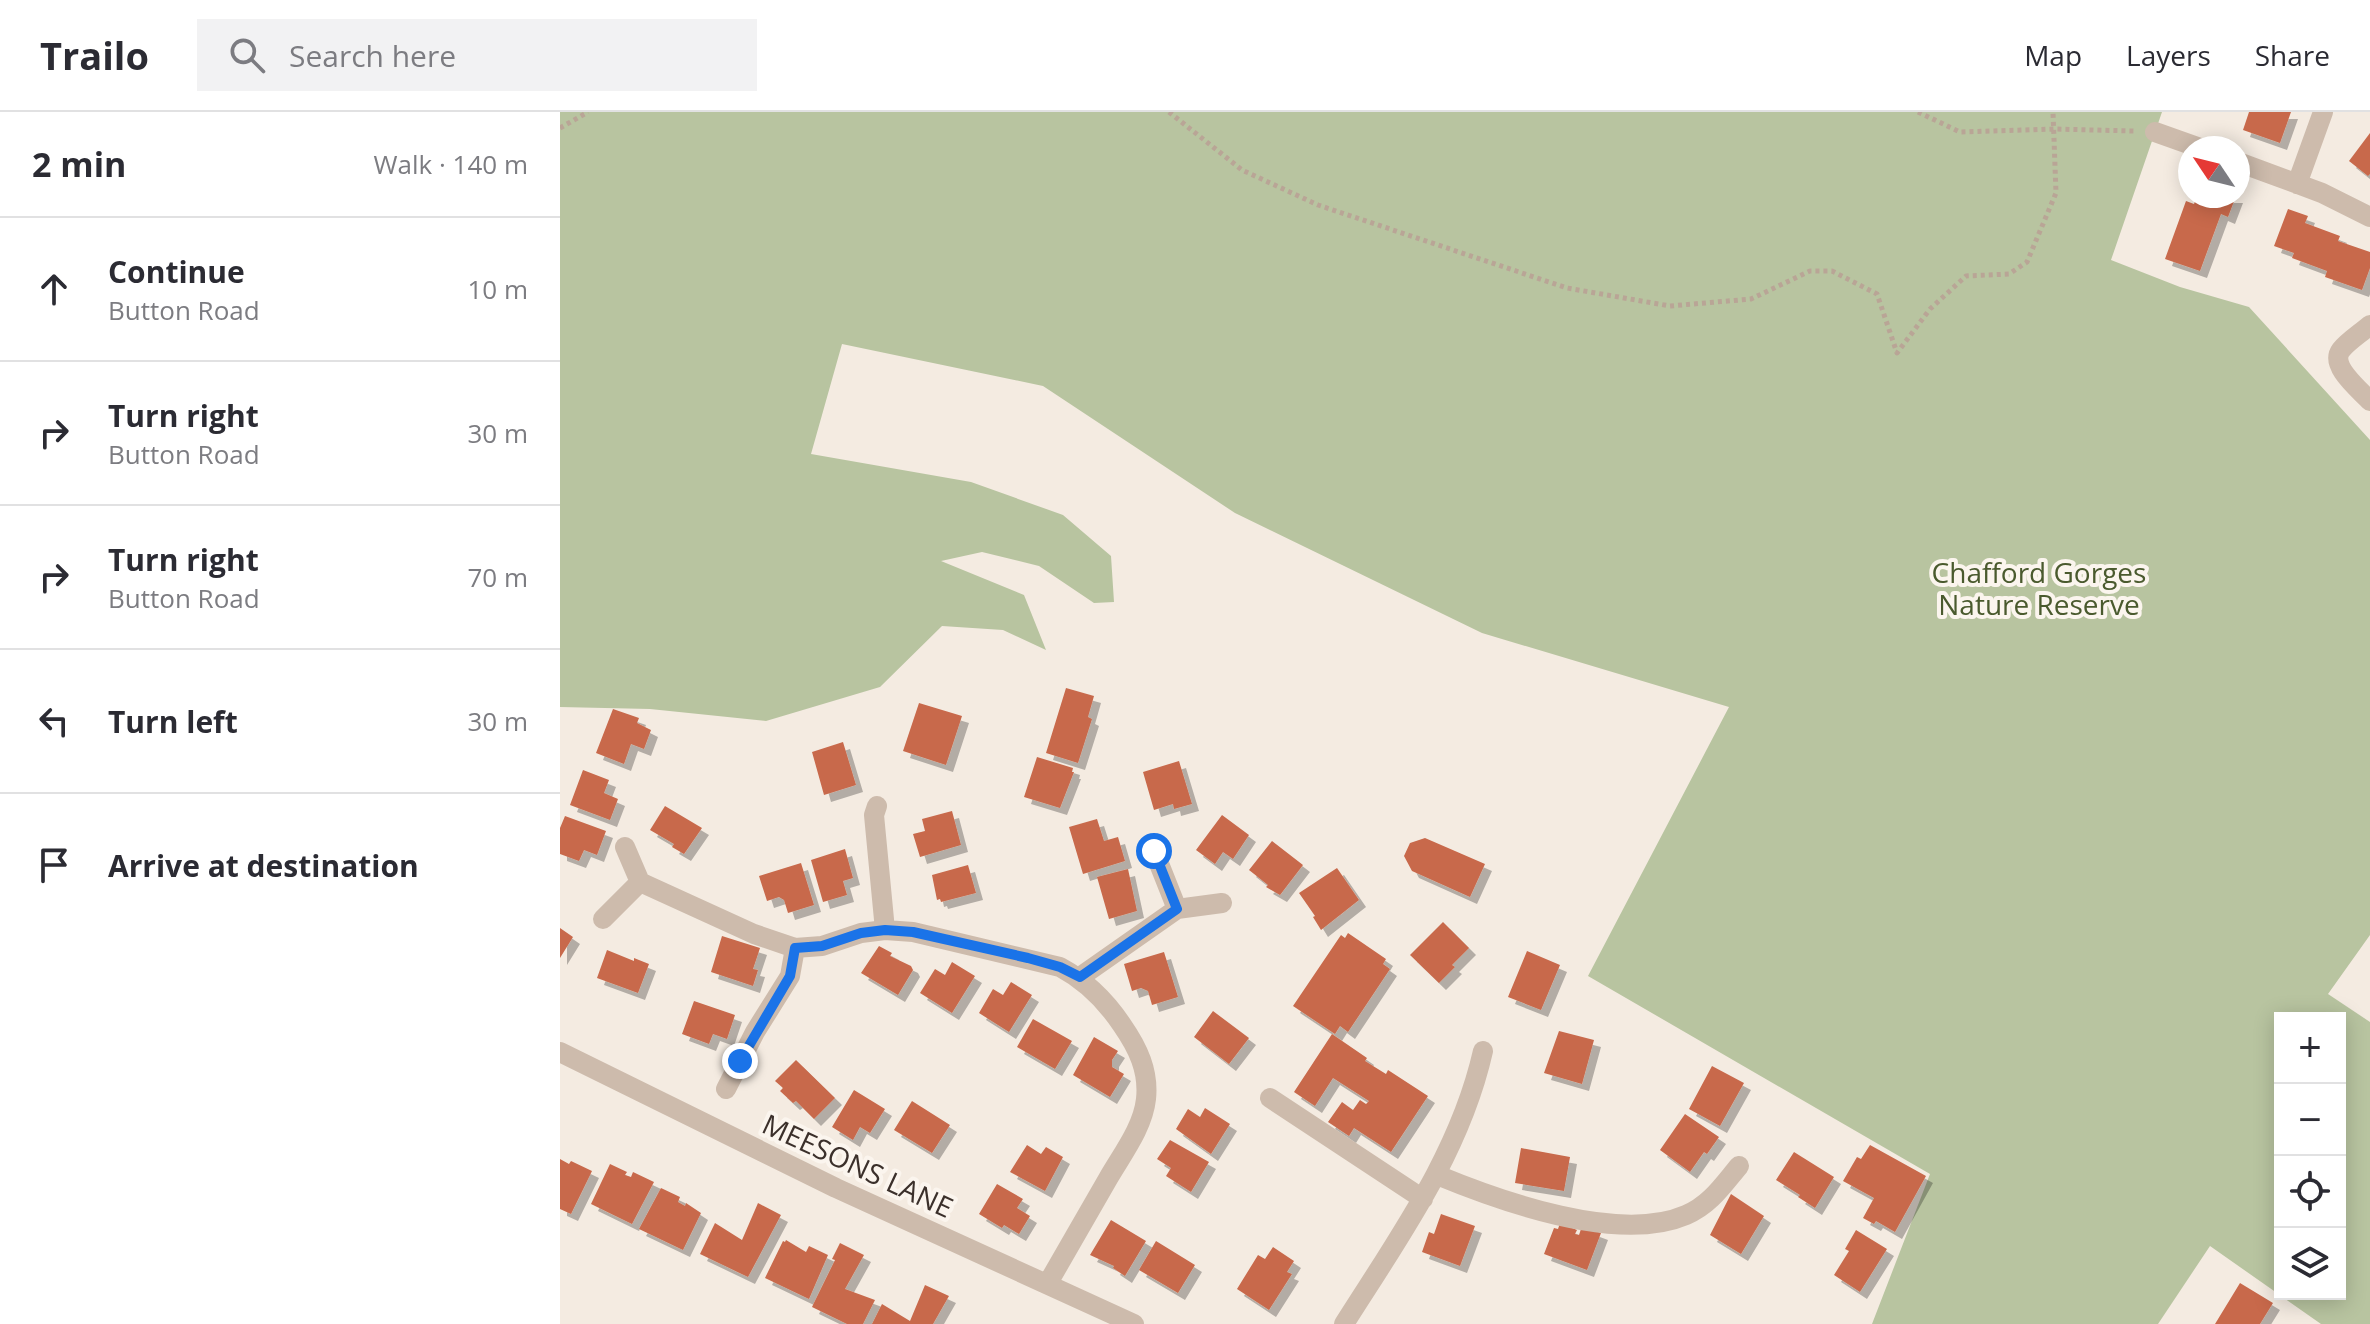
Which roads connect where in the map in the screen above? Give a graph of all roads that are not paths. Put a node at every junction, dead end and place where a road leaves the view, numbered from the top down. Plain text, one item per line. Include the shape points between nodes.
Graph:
1 (2323, 112) edge
2 (2155, 132) road end
3 (2178, 140) edge
4 (2250, 166) edge
5 (2297, 184) junction
6 (2370, 217) edge
7 (2370, 325) edge
8 (2370, 401) edge
9 (877, 806) dead end
10 (625, 847) dead end
11 (1154, 851) dead end
12 (640, 882) junction
13 (1222, 903) dead end
14 (1177, 909) junction
15 (603, 919) dead end
16 (885, 930) junction
17 (795, 948) junction
18 (1080, 977) junction
19 (1483, 1051) dead end
20 (560, 1052) edge
21 (726, 1089) dead end
22 (1270, 1098) dead end
23 (1739, 1166) dead end
24 (1437, 1175) junction
25 (1423, 1199) junction
26 (1048, 1283) junction
27 (1134, 1324) edge
28 (1344, 1324) edge

1 - 5 street
2 - 3 street
4 - 5 street
5 - 6 street
7 - 8 street via 2337,357
9 - 16 street
10 - 12 street
11 - 14 street
12 - 15 street
12 - 17 street
13 - 14 street
14 - 18 street
16 - 17 street
16 - 18 street via 1028,958
17 - 21 street via 790,976
18 - 26 street via 1129,1035 1146,1073 1146,1102
19 - 24 street via 1457,1135
20 - 26 street, MEESONS LANE via 836,1188
22 - 25 street
23 - 24 street via 1714,1198 1686,1215 1656,1224 1624,1225 1527,1209
24 - 25 street
25 - 28 street
26 - 27 street, MEESONS LANE

